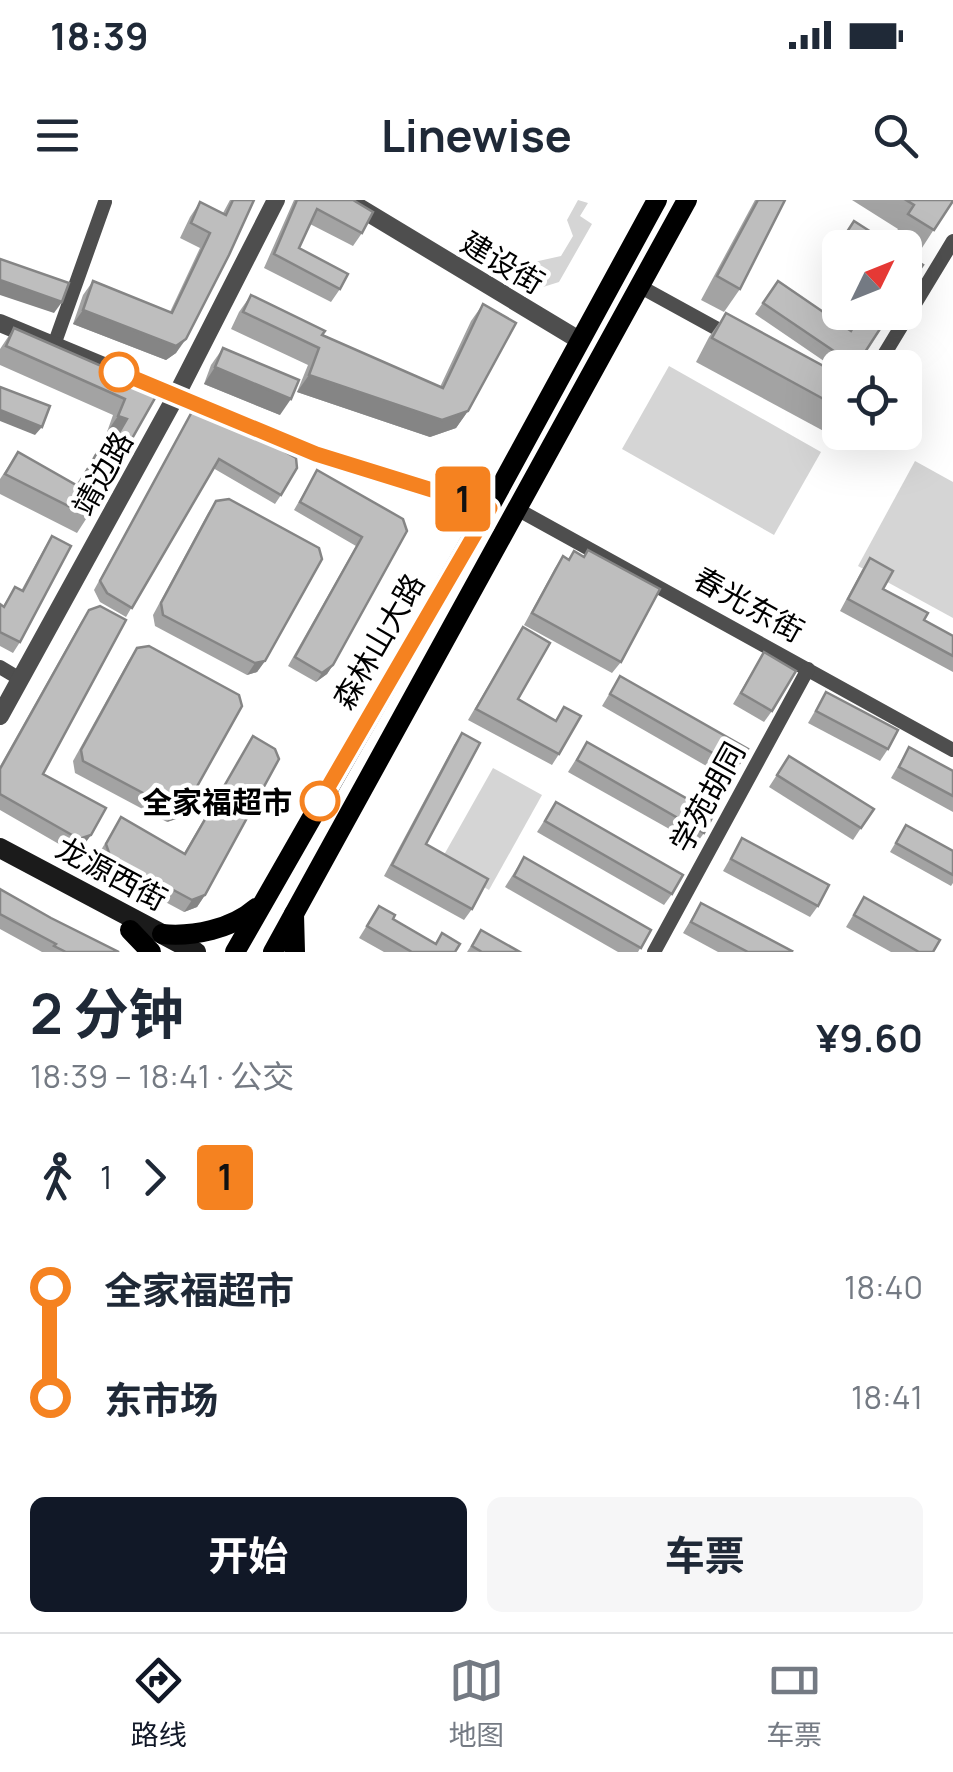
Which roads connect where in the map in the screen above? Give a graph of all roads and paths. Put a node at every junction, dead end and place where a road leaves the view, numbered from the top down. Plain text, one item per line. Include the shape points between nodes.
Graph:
1 (276, 200) edge
2 (347, 200) edge
3 (657, 200) edge
4 (687, 200) edge
5 (105, 202) edge
6 (953, 241) edge
7 (641, 287) junction
8 (0, 322) edge
9 (579, 340) junction
10 (740, 342) edge
11 (54, 345) junction
12 (887, 350) edge
13 (176, 396) junction
14 (490, 508) junction
15 (517, 509) junction
16 (0, 667) edge
17 (808, 668) junction
18 (20, 679) junction
19 (0, 716) edge
20 (953, 750) edge
21 (0, 848) edge
22 (0, 861) edge
23 (282, 868) junction
24 (310, 885) junction
25 (264, 900) junction
26 (294, 913) junction
27 (161, 946) edge
28 (196, 952) edge
29 (235, 952) edge
30 (273, 952) edge
31 (296, 952) edge
32 (654, 952) edge

1 - 13 street, 靖边路
2 - 9 street, 建设街
3 - 9 main road, 森林山大路
4 - 7 main road, 森林山大路
5 - 11 street
6 - 12 street
7 - 10 street
7 - 15 main road, 森林山大路
8 - 11 street
9 - 14 main road, 森林山大路
11 - 13 street
13 - 14 street via 316,454
13 - 18 street, 靖边路
14 - 23 main road, 森林山大路
15 - 17 street, 春光东街
15 - 24 main road, 森林山大路
16 - 18 street
17 - 20 street, 春光东街
17 - 32 street, 学苑胡同
18 - 19 street, 靖边路
21 - 27 main road, 龙源西街
22 - 27 main road, 龙源西街
23 - 24 main road
23 - 25 main road, 森林山大路
24 - 26 main road, 森林山大路
25 - 27 main road via 243,919
25 - 29 main road, 森林山大路
26 - 30 main road, 森林山大路
26 - 31 main road
27 - 28 main road, 龙源西街

